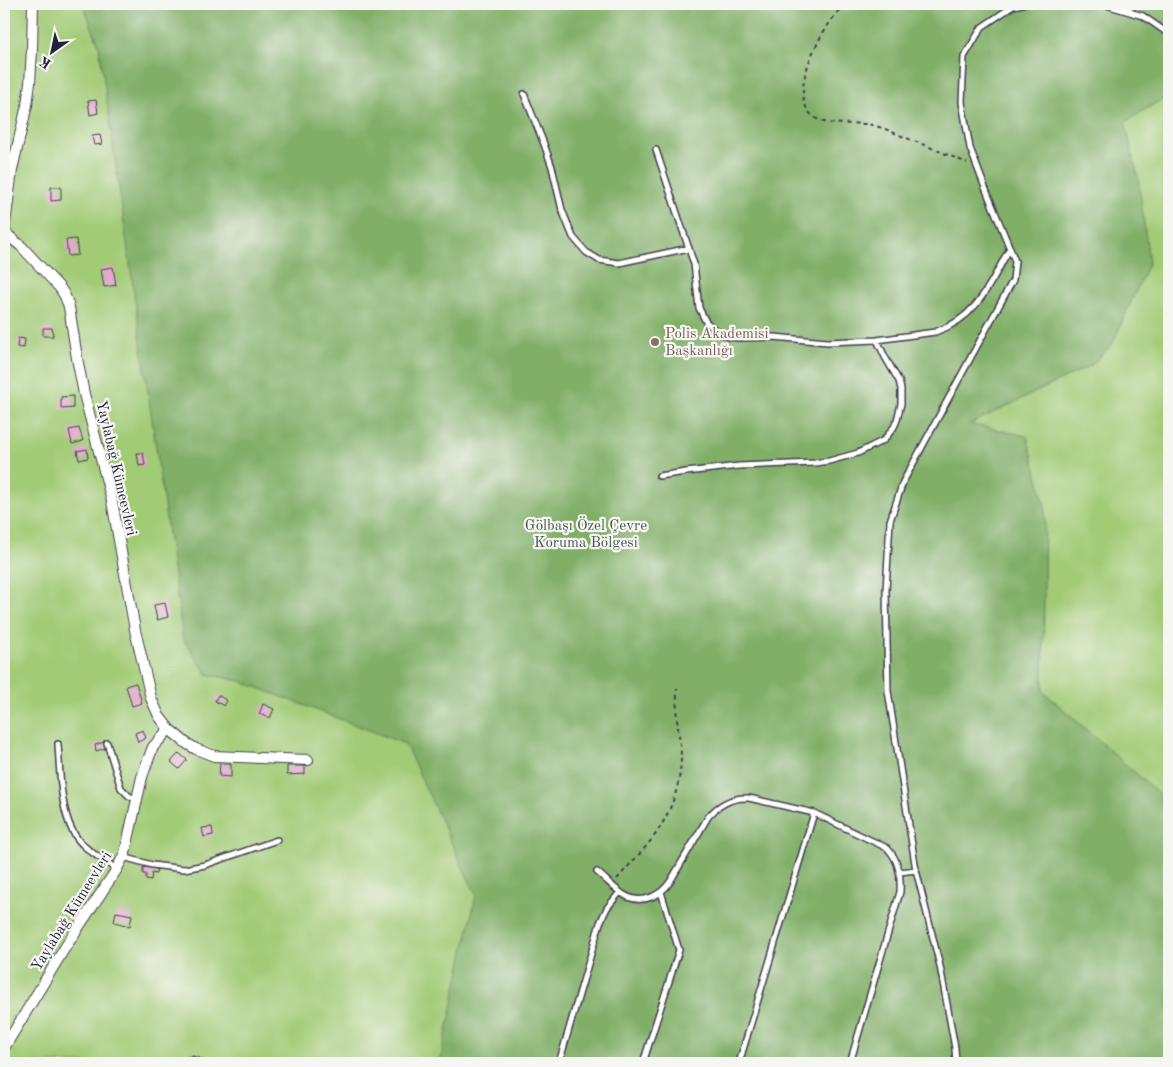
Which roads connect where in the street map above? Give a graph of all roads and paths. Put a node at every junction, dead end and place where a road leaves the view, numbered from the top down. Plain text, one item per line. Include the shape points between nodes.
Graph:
1 (33, 4) edge
2 (844, 4) edge
3 (1022, 4) edge
4 (1103, 4) edge
5 (1122, 4) edge
6 (1133, 13) junction
7 (1169, 34) edge
8 (524, 94) dead end
9 (656, 150) dead end
10 (975, 162) junction
11 (4, 231) edge
12 (689, 248) junction
13 (1010, 248) junction
14 (877, 340) junction
15 (659, 476) dead end
16 (677, 688) dead end
17 (169, 729) junction
18 (107, 743) dead end
19 (58, 744) dead end
20 (308, 760) dead end
21 (137, 801) junction
22 (814, 813) junction
23 (277, 840) dead end
24 (123, 857) junction
25 (118, 869) junction
26 (916, 870) junction
27 (597, 872) dead end
28 (900, 872) junction
29 (612, 885) junction
30 (620, 892) junction
31 (661, 892) junction
32 (4, 1048) edge
33 (185, 1063) edge
34 (202, 1063) edge
35 (559, 1063) edge
36 (643, 1063) edge
37 (739, 1063) edge
38 (850, 1063) edge
39 (956, 1063) edge

1 - 11 street, Yaylabağ Kümeevleri via 27,104 12,170
2 - 10 path via 811,55 802,92 808,112 823,121 878,126 967,162
3 - 10 lane via 1013,6 982,27 964,57 962,102
4 - 6 lane
5 - 6 lane
6 - 7 lane
8 - 12 lane via 552,167 562,210 573,237 586,252 599,260 619,263
9 - 12 lane
10 - 13 lane
11 - 17 street, Yaylabağ Kümeevleri via 60,288 69,307 81,380 112,501 130,608 147,680 154,707
12 - 14 lane via 699,308 706,322 721,334 738,338 774,337 828,342
13 - 14 lane via 981,299 960,321 927,334
13 - 26 lane via 1015,261 1013,280 903,482 890,521 886,590 888,691
14 - 15 lane via 901,389 900,412 884,440 858,453 829,461 730,467
16 - 29 path via 681,756 676,793 660,828
17 - 20 street, Yaylabağ Kümeevleri via 186,744 214,756
17 - 21 street, Yaylabağ Kümeevleri via 148,760
18 - 21 lane via 121,788
19 - 25 lane via 66,815 72,830 81,844
21 - 24 street, Yaylabağ Kümeevleri
22 - 28 lane via 887,848
22 - 31 lane via 749,798 723,803 712,811
22 - 37 lane
23 - 24 lane via 184,869
24 - 25 street, Yaylabağ Kümeevleri
25 - 32 street, Yaylabağ Kümeevleri
26 - 28 lane
26 - 39 lane via 940,966
27 - 29 lane
28 - 38 lane via 900,892
29 - 30 lane
30 - 31 lane via 629,898 642,899
30 - 35 lane via 600,923
31 - 36 lane via 679,950
33 - 34 lane via 193,1059

